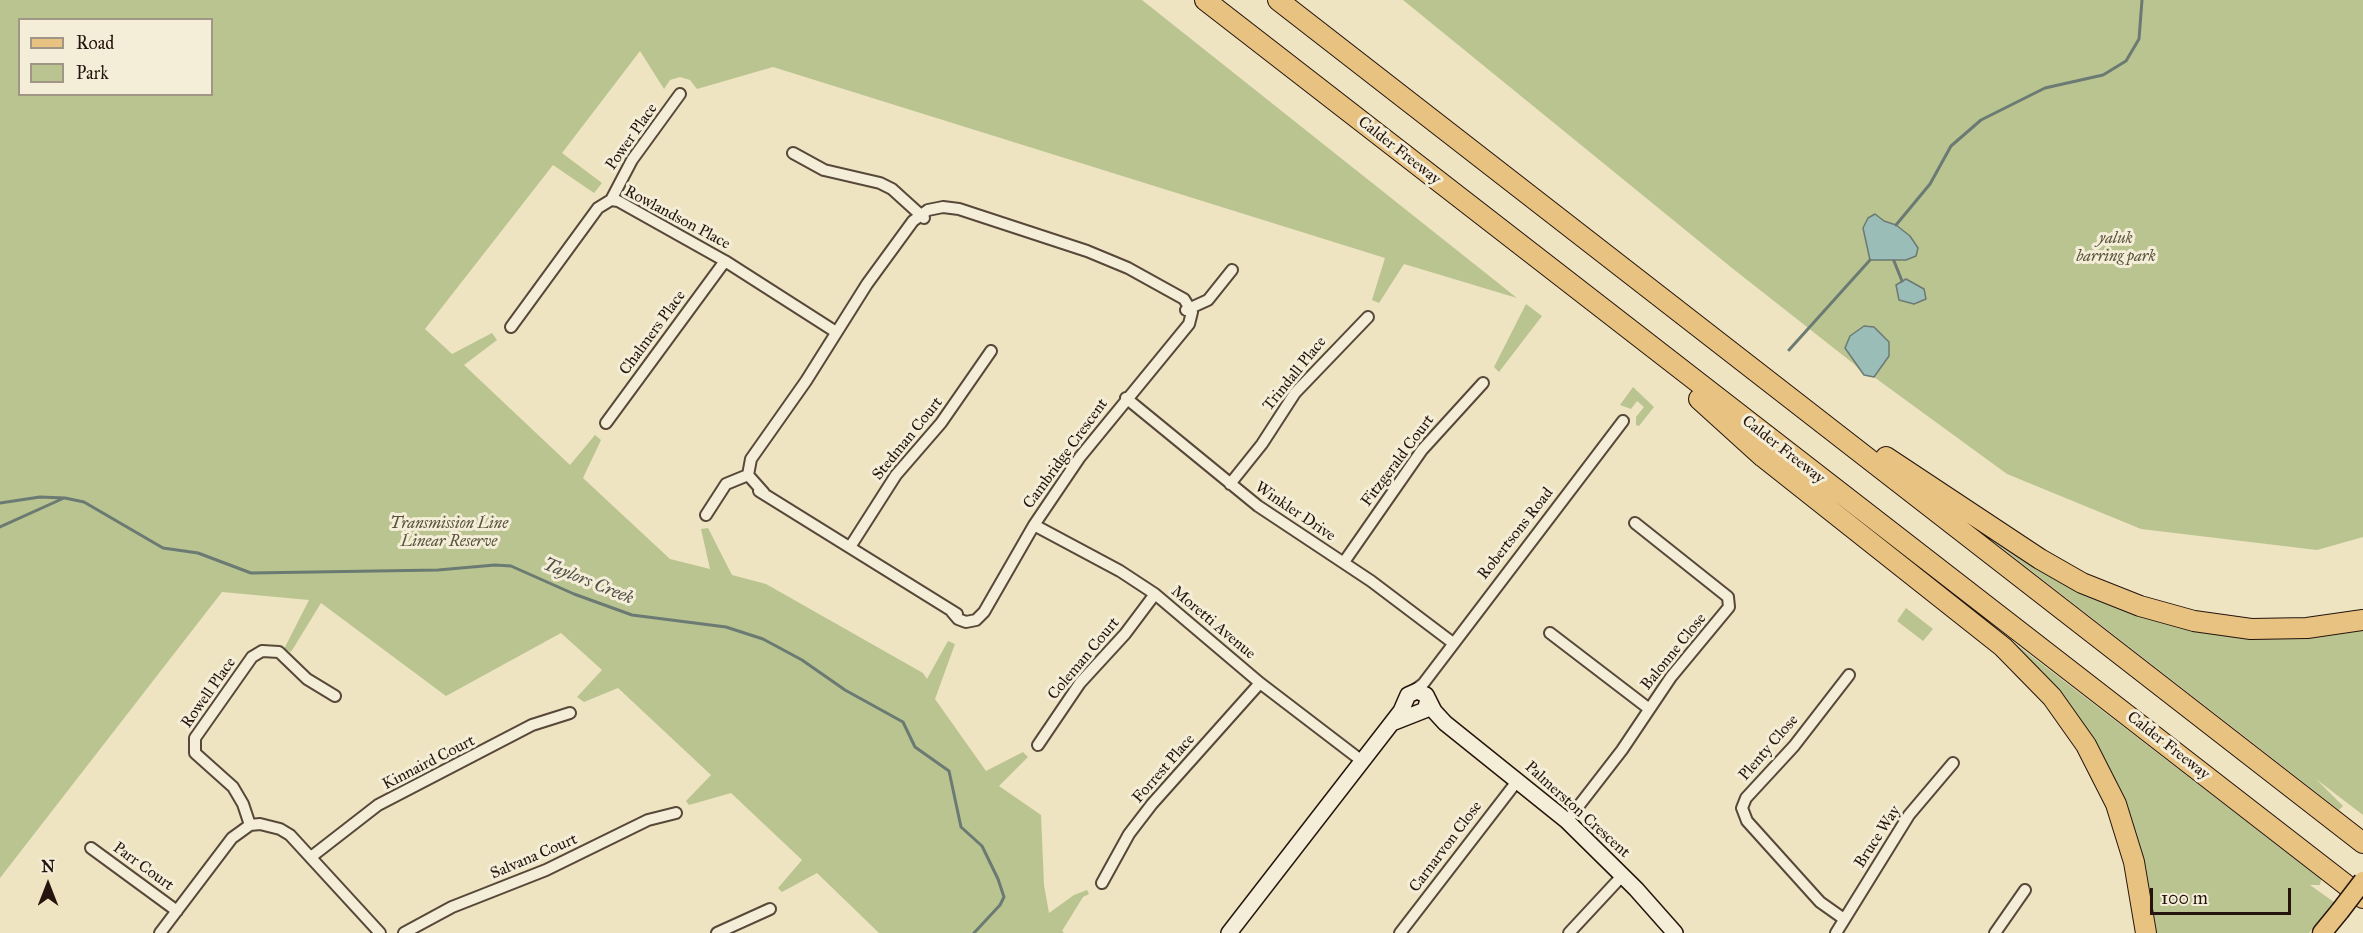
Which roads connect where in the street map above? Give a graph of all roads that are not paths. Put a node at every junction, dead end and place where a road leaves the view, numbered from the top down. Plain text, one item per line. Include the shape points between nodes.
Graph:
1 (1204, 0) edge
2 (1278, 0) edge
3 (680, 94) dead end
4 (793, 153) dead end
5 (611, 200) junction
6 (1479, 213) junction
7 (923, 216) junction
8 (725, 261) junction
9 (1232, 270) dead end
10 (1188, 309) junction
11 (1368, 317) dead end
12 (511, 327) dead end
13 (836, 332) junction
14 (992, 351) dead end
15 (1754, 369) junction
16 (1483, 383) dead end
17 (1126, 398) junction
18 (1623, 421) dead end
19 (606, 423) dead end
20 (745, 476) junction
21 (1230, 484) junction
22 (706, 515) dead end
23 (1635, 523) dead end
24 (1034, 525) junction
25 (850, 547) junction
26 (1344, 562) junction
27 (1155, 594) junction
28 (2363, 620) edge
29 (1550, 633) dead end
30 (1453, 643) junction
31 (1434, 668) junction
32 (1849, 675) dead end
33 (1260, 684) junction
34 (335, 696) dead end
35 (1418, 703) junction
36 (1648, 708) junction
37 (570, 713) dead end
38 (1038, 745) dead end
39 (1362, 761) junction
40 (1953, 763) dead end
41 (1518, 780) junction
42 (676, 813) dead end
43 (1567, 821) junction
44 (250, 825) junction
45 (2363, 843) edge
46 (91, 848) dead end
47 (311, 857) junction
48 (1622, 876) junction
49 (2363, 881) edge
50 (1102, 883) dead end
51 (2025, 890) dead end
52 (2363, 898) edge
53 (770, 909) dead end
54 (177, 911) junction
55 (1844, 919) junction
56 (160, 933) edge
57 (380, 933) edge
58 (404, 933) edge
59 (717, 933) edge
60 (1229, 933) edge
61 (1400, 933) edge
62 (1569, 933) edge
63 (1675, 933) edge
64 (1836, 933) edge
65 (1995, 933) edge
66 (2146, 933) edge
67 (2322, 933) edge

1 - 6 highway, Calder Freeway
2 - 15 highway
3 - 5 street, Power Place via 632,160
4 - 7 street via 824,170 886,186
5 - 8 street, Rowlandson Place
5 - 12 street, Rowlandson Place via 598,208
6 - 52 highway, Calder Freeway
6 - 66 highway via 1763,457 2003,647 2039,682 2086,745 2116,804 2134,862
7 - 10 street via 944,212 976,216 1105,258 1171,292
7 - 13 street via 867,284
8 - 13 street, Rowlandson Place
8 - 19 street, Chalmers Place
9 - 10 street via 1208,300
10 - 17 street, Cambridge Crescent via 1179,333
11 - 21 street, Trindall Place via 1295,393
13 - 20 street via 758,447
14 - 25 street, Stedman Court via 941,423 896,475
15 - 28 highway via 2031,553 2108,594 2175,617 2229,627 2292,629
15 - 45 highway
16 - 26 street, Fitzgerald Court via 1422,450
17 - 21 street, Winkler Drive
17 - 24 street, Cambridge Crescent
18 - 30 street, Robertsons Road
20 - 22 street via 722,489
20 - 25 street, Cambridge Crescent via 764,493
21 - 26 street, Winkler Drive
23 - 36 street, Balonne Close via 1728,597 1730,603
24 - 25 street, Cambridge Crescent via 989,601 972,618 952,612
24 - 27 street, Moretti Avenue
26 - 30 street, Winkler Drive
27 - 33 street, Moretti Avenue
27 - 38 street, Coleman Court via 1080,683
29 - 36 street
30 - 31 street, Robertsons Road
31 - 35 street
31 - 35 street, Robertsons Road via 1423,684
32 - 55 street, Plenty Close via 1742,807 1747,821 1820,903
33 - 39 street, Moretti Avenue
33 - 50 street, Forrest Place via 1152,804 1129,834
34 - 44 street, Rowell Place via 307,680 279,652 262,651 252,657 195,738 195,753 232,787
35 - 39 street via 1390,725
35 - 41 street, Palmerston Crescent
36 - 43 street, Balonne Close via 1622,750
37 - 47 street, Kinnaird Court via 532,725 378,806
39 - 60 street
40 - 55 street, Bruce Way via 1909,815
41 - 43 street, Palmerston Crescent
41 - 61 street, Carnarvon Close
42 - 58 street, Salvana Court via 648,820 546,870 452,907
43 - 48 street, Palmerston Crescent
44 - 47 street via 280,829
44 - 54 street via 232,838
46 - 54 street, Parr Court
47 - 57 street
48 - 62 street
48 - 63 street, Palmerston Crescent
49 - 67 main road, bridge
51 - 65 street
53 - 59 street
54 - 56 street
55 - 64 street, Bruce Way

